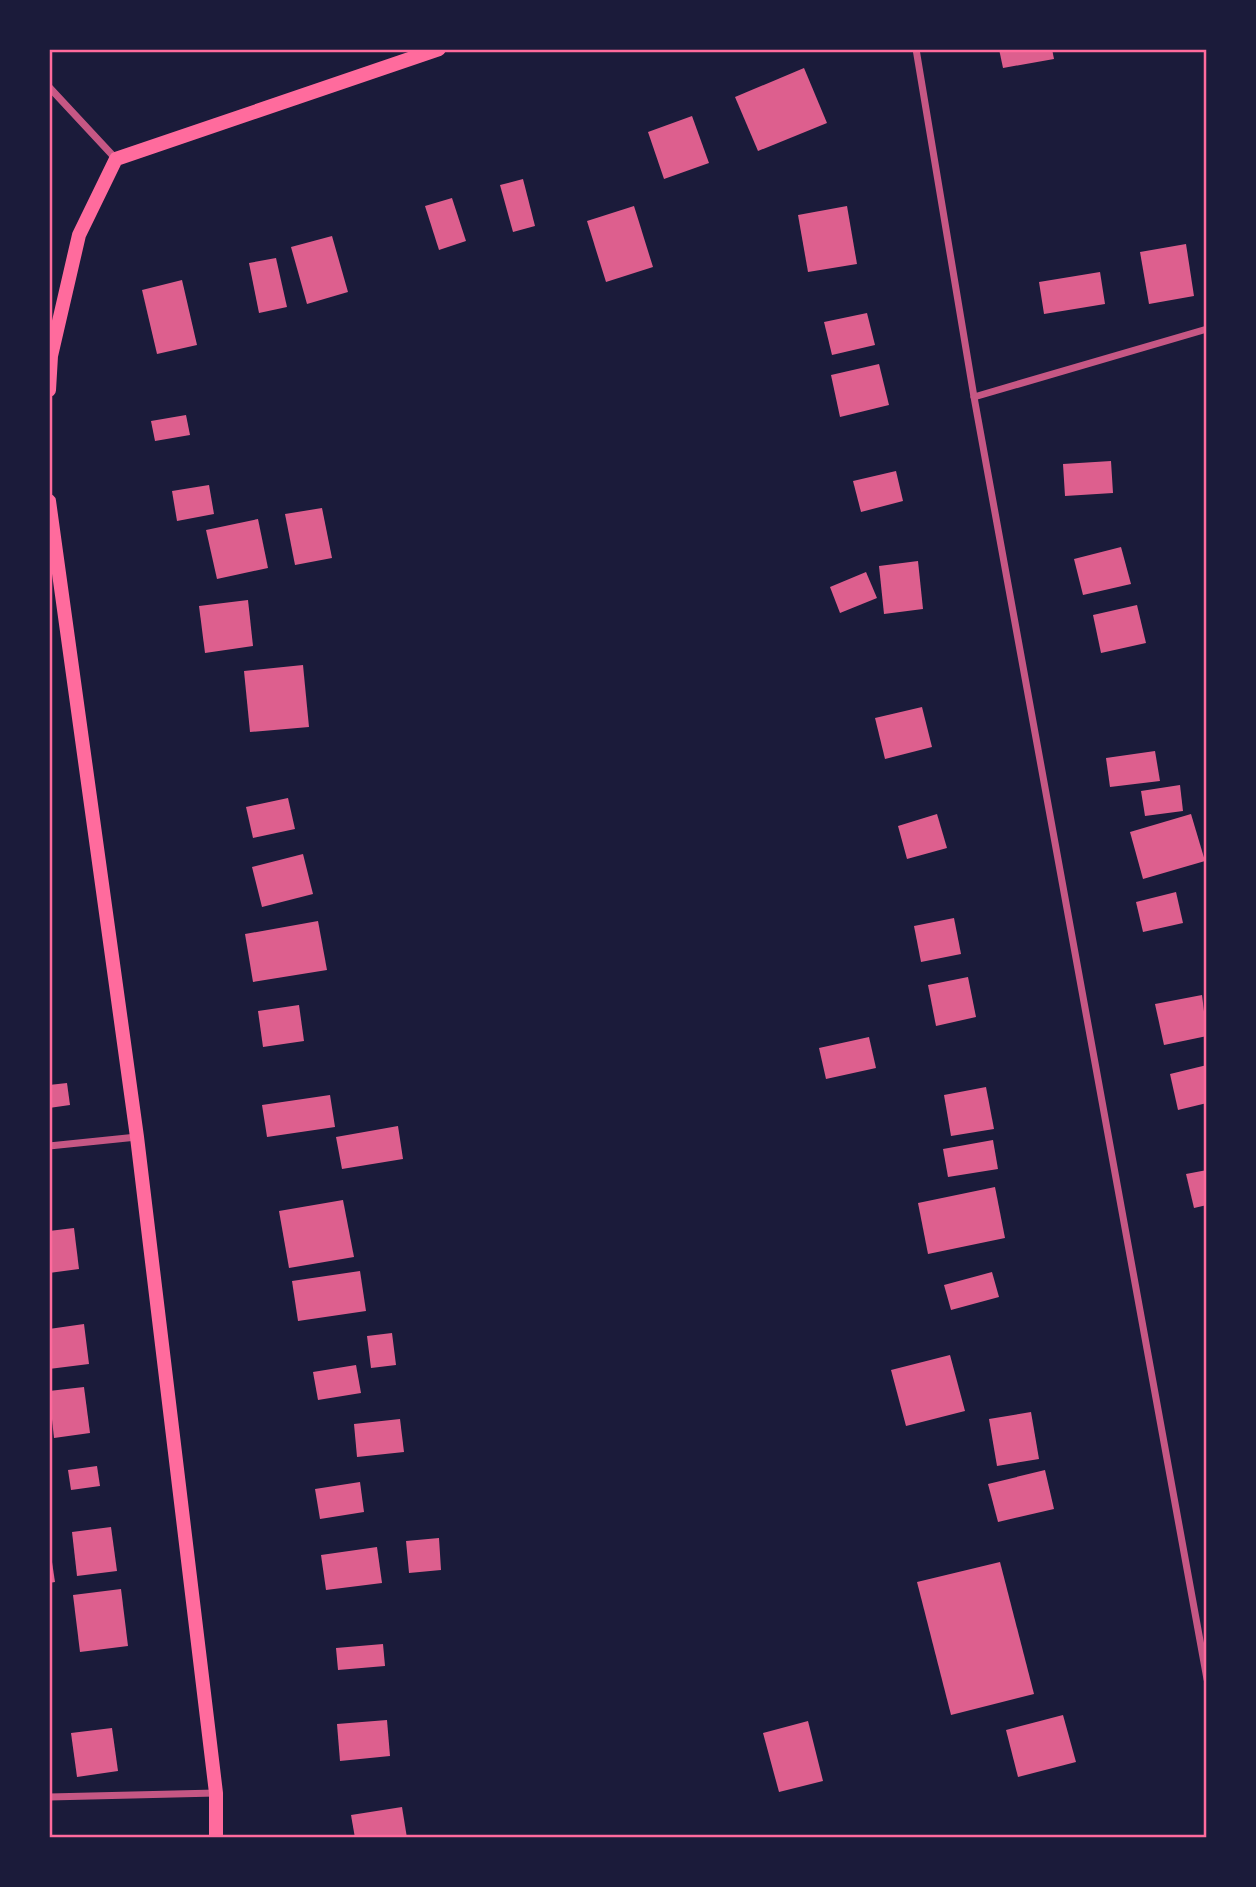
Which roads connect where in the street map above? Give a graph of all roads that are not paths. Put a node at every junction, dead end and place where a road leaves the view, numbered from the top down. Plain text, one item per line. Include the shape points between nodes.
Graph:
1 (439, 49) edge
2 (916, 49) edge
3 (49, 87) edge
4 (116, 159) junction
5 (1207, 330) edge
6 (49, 390) edge
7 (974, 397) junction
8 (49, 501) edge
9 (137, 1137) junction
10 (49, 1146) edge
11 (1207, 1679) edge
12 (216, 1793) junction
13 (49, 1797) edge
14 (216, 1838) edge

1 - 4 main road
2 - 7 street
3 - 4 street
4 - 6 main road via 79,235 51,356
5 - 7 street
7 - 11 street
8 - 9 main road
9 - 10 street
9 - 12 main road
12 - 13 street
12 - 14 main road

